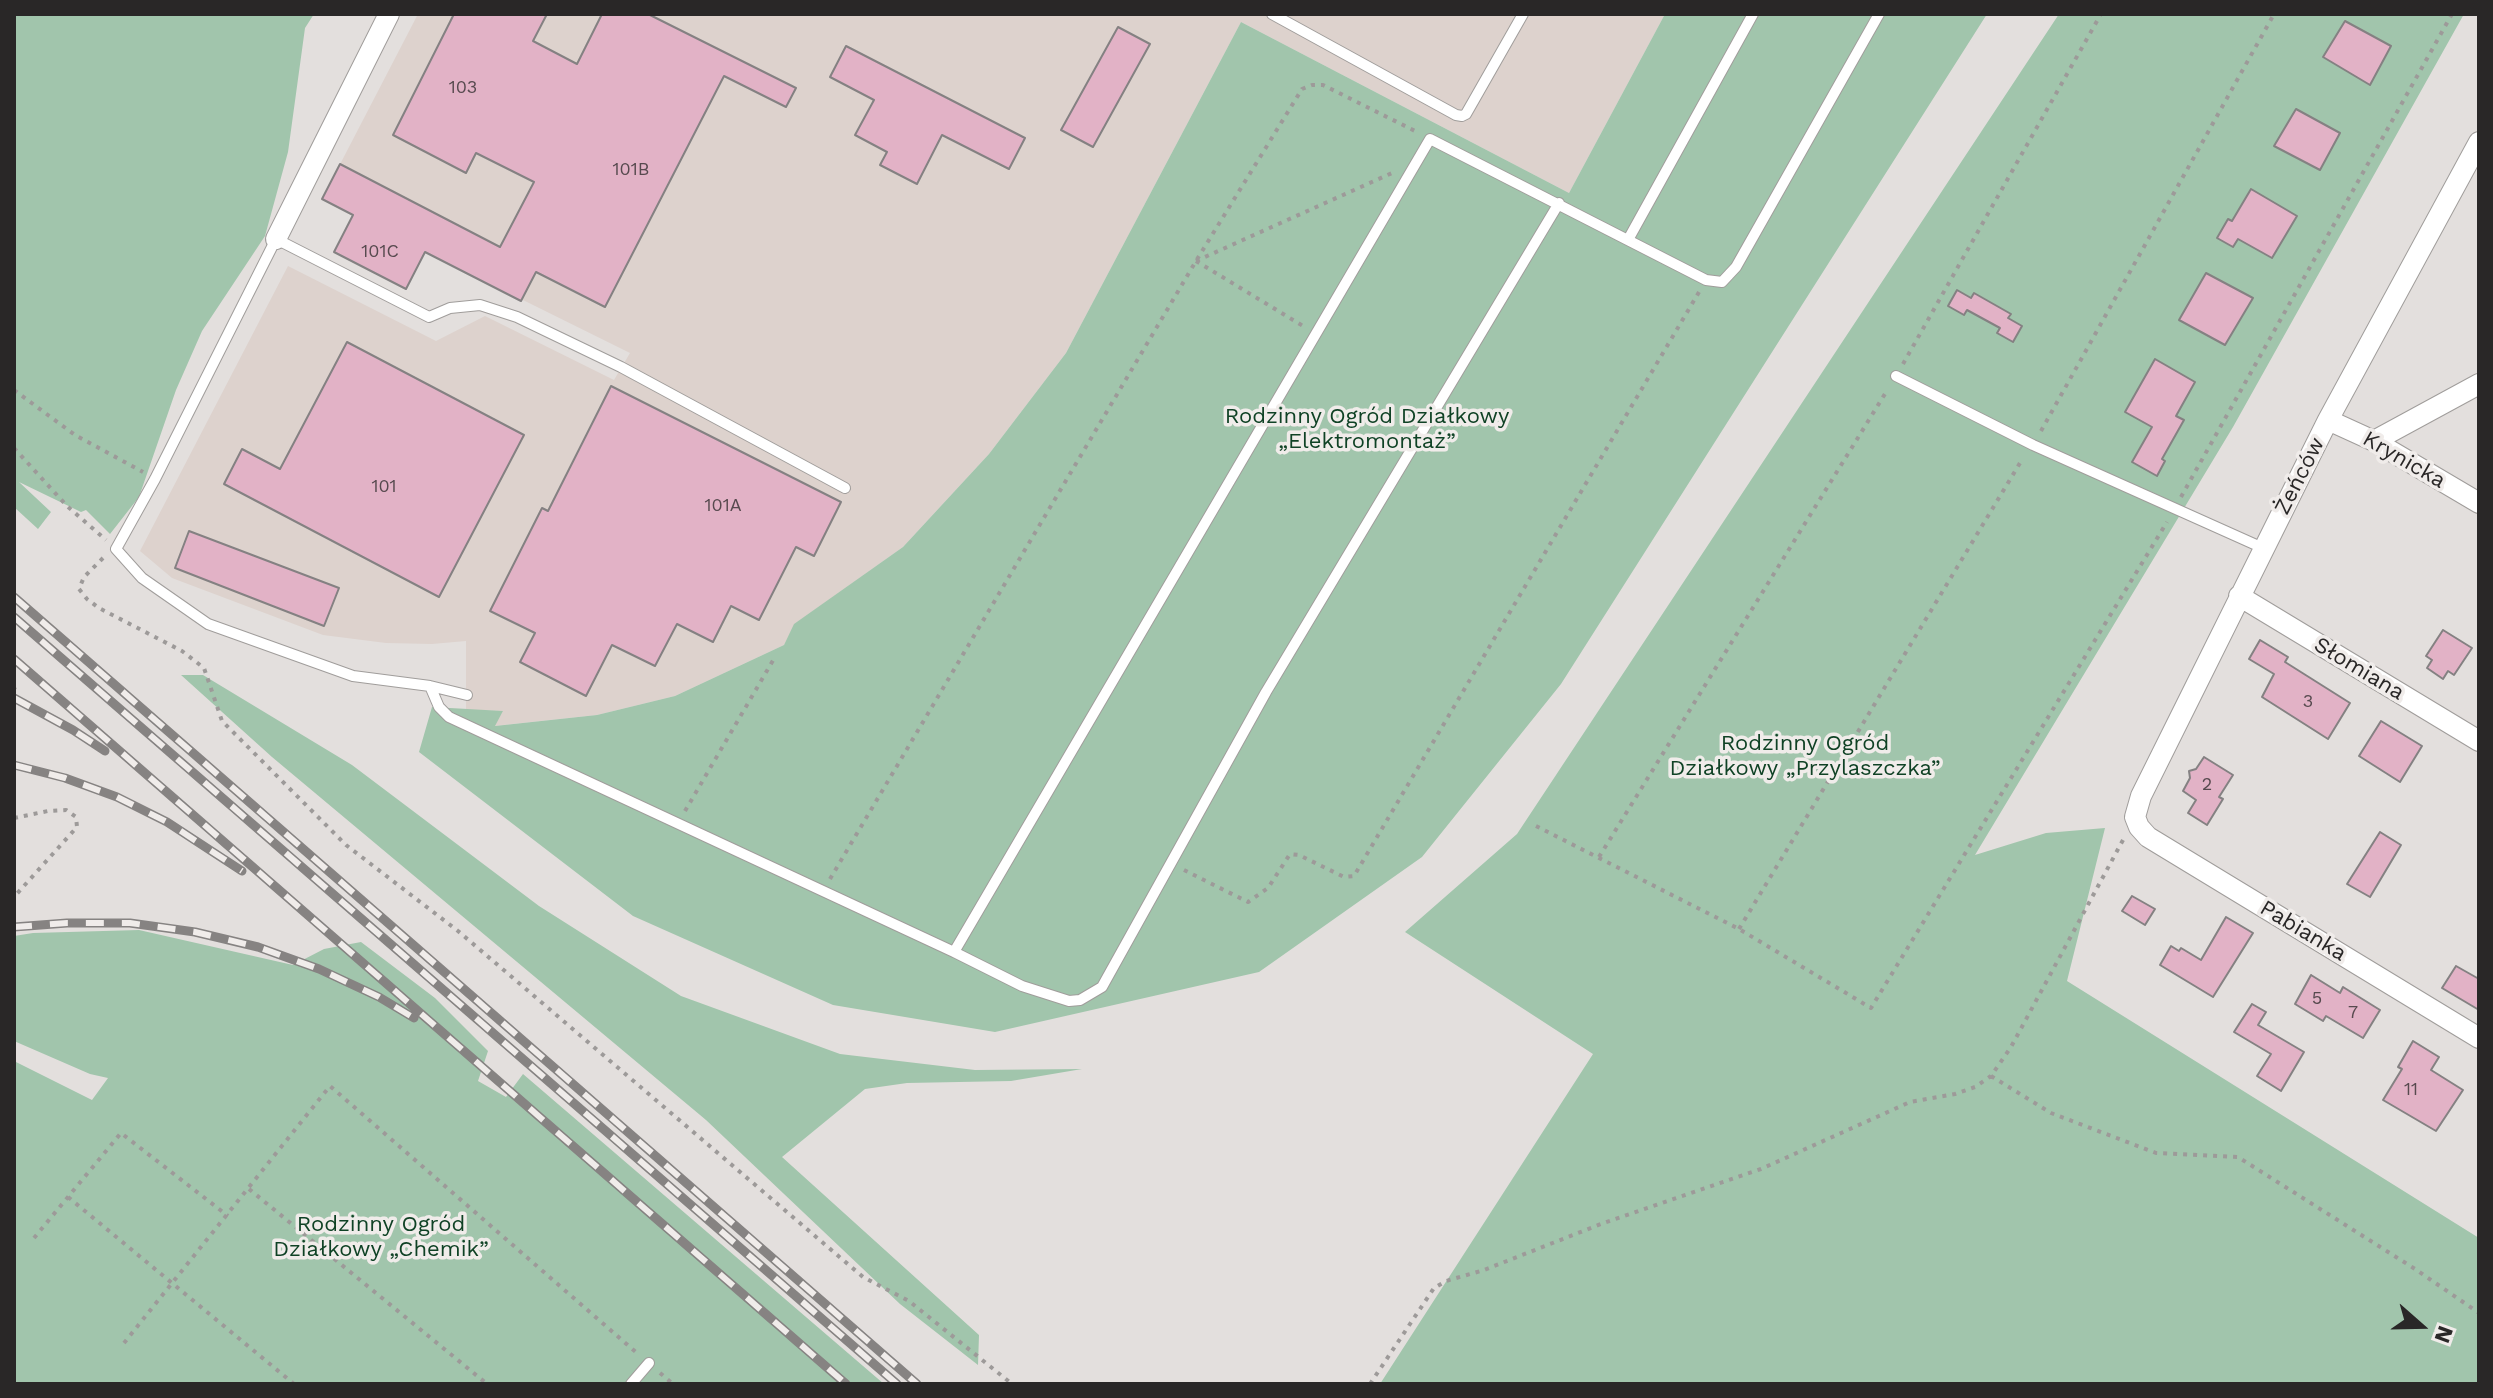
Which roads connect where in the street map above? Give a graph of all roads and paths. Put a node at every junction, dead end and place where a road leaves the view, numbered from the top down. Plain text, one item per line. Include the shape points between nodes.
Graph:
1 (389, 14) edge
2 (1272, 14) edge
3 (1523, 14) edge
4 (1753, 14) edge
5 (1879, 14) edge
6 (2101, 14) edge
7 (2274, 14) edge
8 (1430, 139) junction
9 (2479, 142) edge
10 (1416, 162) junction
11 (1559, 203) junction
12 (1629, 238) junction
13 (276, 239) junction
14 (1196, 261) junction
15 (1706, 280) junction
16 (1316, 334) junction
17 (1896, 376) junction
18 (2479, 384) edge
19 (14, 390) edge
20 (2328, 420) junction
21 (2374, 441) junction
22 (2033, 445) junction
23 (14, 448) edge
24 (155, 479) junction
25 (845, 488) dead end
26 (2479, 503) edge
27 (2263, 548) junction
28 (116, 549) junction
29 (2239, 596) junction
30 (775, 657) dead end
31 (430, 686) junction
32 (467, 695) dead end
33 (2479, 741) edge
34 (2135, 817) junction
35 (14, 818) edge
36 (678, 823) junction
37 (1536, 826) dead end
38 (1599, 857) junction
39 (1169, 863) junction
40 (823, 892) junction
41 (14, 897) edge
42 (1739, 929) junction
43 (954, 952) junction
44 (1871, 1008) dead end
45 (2479, 1038) edge
46 (1991, 1076) junction
47 (249, 1189) junction
48 (68, 1197) junction
49 (228, 1216) junction
50 (34, 1238) dead end
51 (173, 1284) junction
52 (2479, 1313) edge
53 (124, 1343) dead end
54 (649, 1363) junction
55 (294, 1384) edge
56 (487, 1384) edge
57 (631, 1384) edge
58 (673, 1384) edge
59 (1012, 1384) edge
60 (1370, 1384) edge

1 - 13 street
2 - 3 lane via 1462,116
4 - 12 lane
5 - 15 lane via 1736,267 1722,282
6 - 17 path
7 - 22 path
8 - 10 lane
8 - 11 lane
8 - 14 path via 1323,85 1302,89
9 - 20 street, Żeńców
10 - 14 path
10 - 16 lane
11 - 12 lane
11 - 39 lane via 1273,679
12 - 15 lane
13 - 24 lane
13 - 25 lane via 429,317 480,305 517,317
14 - 16 path
14 - 40 path
15 - 39 path via 1354,876 1344,877 1290,854 1268,888 1248,902
16 - 43 lane
17 - 22 lane
17 - 38 path
18 - 21 street
19 - 24 path via 75,435
20 - 21 street, Krynicka
20 - 27 street, Żeńców
21 - 26 street, Krynicka
22 - 27 lane
22 - 42 path
23 - 28 path
24 - 28 lane
27 - 29 street, Żeńców
28 - 31 lane via 142,578 208,624 353,676
28 - 59 path via 84,577 79,589 99,608 204,668 222,721 346,845 458,931 863,1277 909,1301
29 - 33 street, Słomiana
29 - 34 street, Żeńców
30 - 36 path
31 - 32 lane
31 - 36 lane via 449,717
34 - 45 street, Pabianka via 2148,837
34 - 46 path
35 - 41 path via 66,810 76,817 77,827
36 - 40 lane
37 - 38 path
38 - 42 path
39 - 43 lane via 1102,987 1087,997 1069,1001 1022,986
40 - 43 lane
42 - 44 path
46 - 52 path via 2051,1113 2156,1153 2238,1157
46 - 60 path via 1955,1094 1910,1102 1761,1169 1446,1281 1434,1288
47 - 49 path
47 - 54 path via 330,1086
47 - 56 path
48 - 49 path via 121,1133
48 - 50 path
48 - 51 path
49 - 51 path
51 - 53 path
51 - 55 path
54 - 57 lane
54 - 58 path

